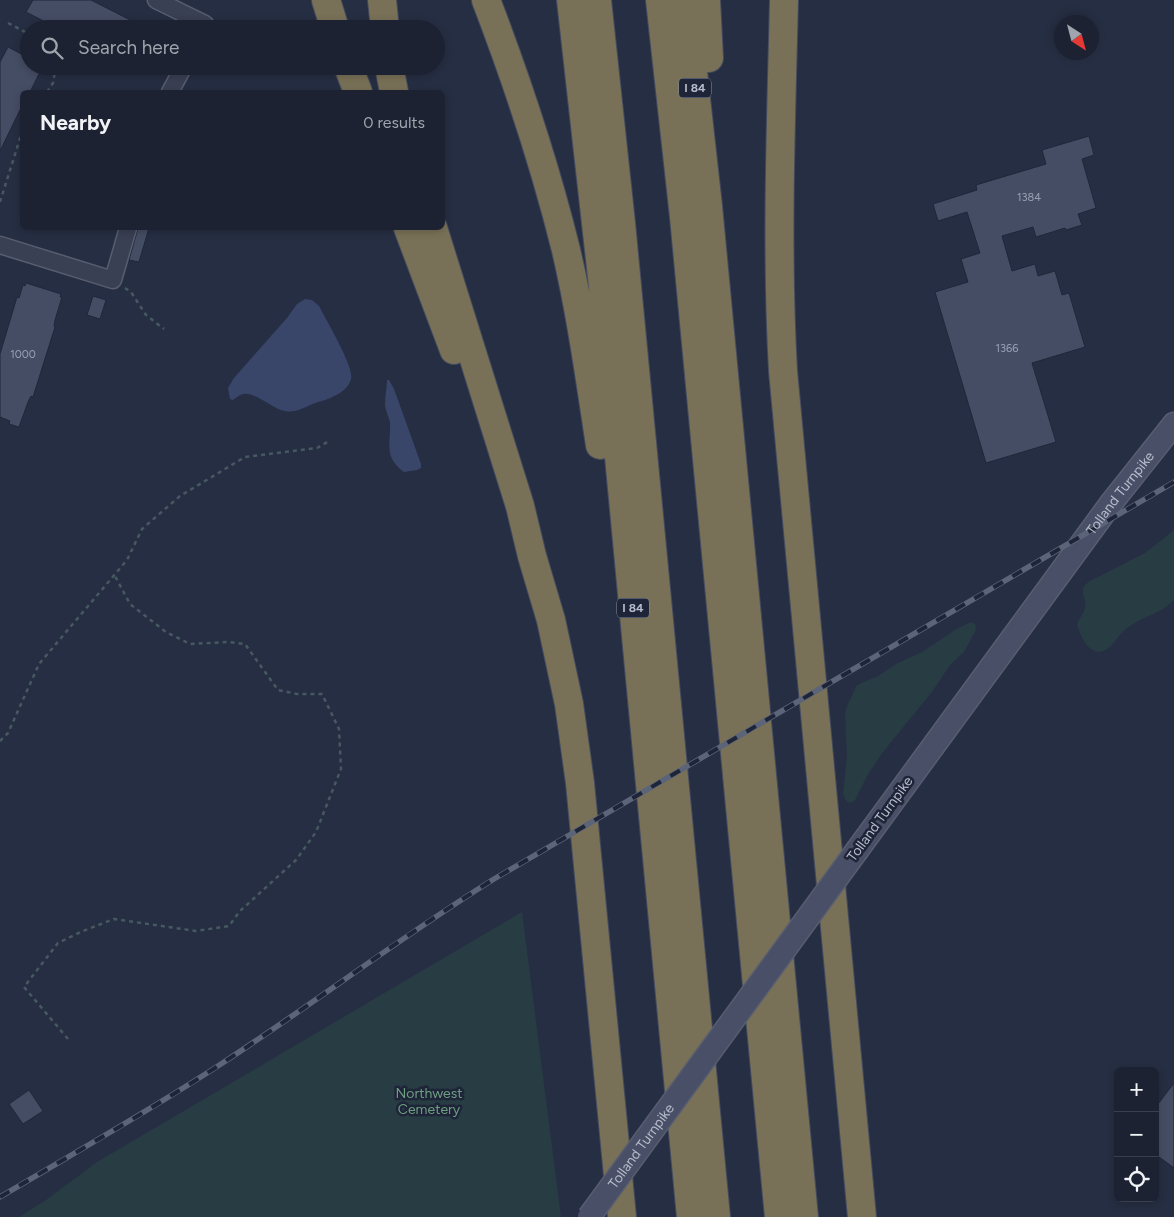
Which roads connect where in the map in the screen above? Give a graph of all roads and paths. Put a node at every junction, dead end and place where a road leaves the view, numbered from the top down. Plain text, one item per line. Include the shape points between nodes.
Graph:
1 (156, 0) edge
2 (326, 0) edge
3 (382, 0) edge
4 (486, 0) edge
5 (571, 0) edge
6 (596, 0) edge
7 (660, 0) edge
8 (685, 0) edge
9 (706, 0) edge
10 (784, 0) edge
11 (197, 20) edge
12 (332, 20) edge
13 (384, 20) edge
14 (8, 23) dead end
15 (20, 29) edge
16 (54, 75) edge
17 (179, 75) edge
18 (351, 75) edge
19 (391, 75) edge
20 (48, 90) edge
21 (171, 90) edge
22 (357, 90) edge
23 (394, 90) edge
24 (20, 138) edge
25 (705, 176) junction
26 (0, 202) edge
27 (127, 230) edge
28 (409, 230) edge
29 (434, 230) edge
30 (0, 245) edge
31 (113, 280) junction
32 (164, 329) dead end
33 (1174, 424) edge
34 (329, 441) dead end
35 (532, 556) junction
36 (629, 563) junction
37 (114, 576) junction
38 (0, 741) edge
39 (68, 1039) dead end
40 (589, 1217) edge
41 (622, 1217) edge
42 (691, 1217) edge
43 (716, 1217) edge
44 (779, 1217) edge
45 (804, 1217) edge
46 (862, 1217) edge

1 - 11 street
2 - 12 highway
3 - 13 highway
4 - 36 highway via 524,109 572,277 608,498
5 - 36 highway, I 84
6 - 43 highway via 622,233
7 - 44 highway via 685,227
8 - 25 highway, I 84
9 - 25 highway via 714,123
10 - 46 highway via 779,309
14 - 15 path
16 - 20 path
17 - 21 street
18 - 22 highway
19 - 23 highway
24 - 26 path
25 - 45 highway, I 84
27 - 31 street
28 - 35 highway
29 - 35 highway via 520,506
30 - 31 street
31 - 32 path via 131,292 146,315
33 - 40 main road, Tolland Turnpike, bridge via 1112,502
34 - 37 path via 317,448 245,457 180,496 142,529 127,560
35 - 41 highway via 558,650 577,757
36 - 42 highway, I 84
37 - 38 path via 39,664 8,734
37 - 39 path via 130,604 166,632 190,644 245,644 278,690 322,694 339,729 341,769 316,832 296,860 240,911 229,926 196,931 114,919 58,943 24,987

